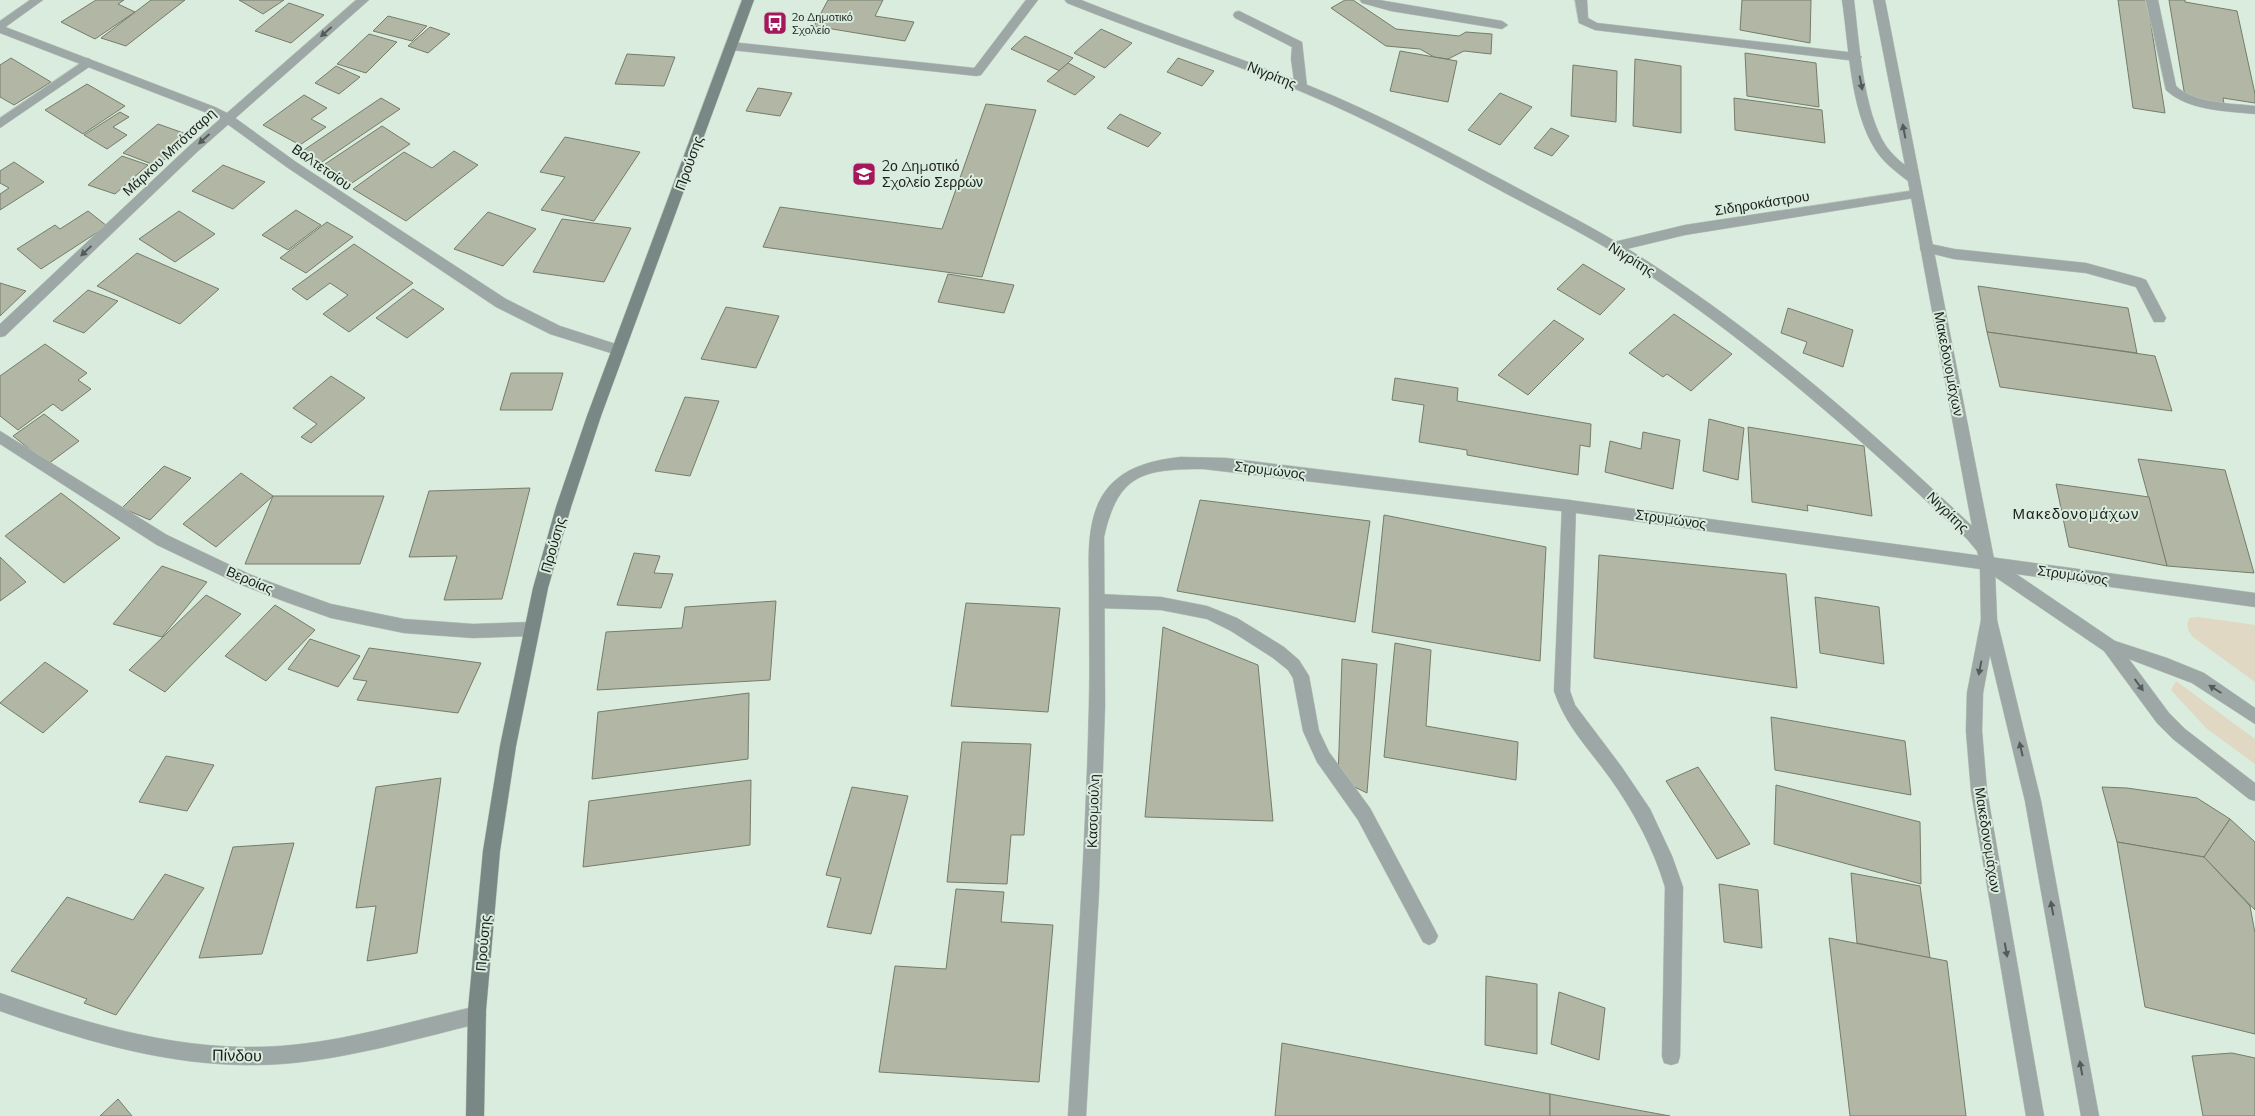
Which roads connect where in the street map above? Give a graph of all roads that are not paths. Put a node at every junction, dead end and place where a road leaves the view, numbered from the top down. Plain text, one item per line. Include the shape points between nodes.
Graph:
1 (38, 0) edge
2 (363, 0) edge
3 (748, 0) edge
4 (1032, 0) edge
5 (1071, 0) edge
6 (1366, 0) edge
7 (1581, 0) edge
8 (1848, 0) edge
9 (1879, 0) edge
10 (2152, 0) edge
11 (1238, 15) dead end
12 (1502, 25) dead end
13 (0, 28) edge
14 (731, 46) junction
15 (1856, 57) junction
16 (88, 62) junction
17 (1301, 87) junction
18 (2255, 110) edge
19 (227, 118) junction
20 (0, 124) edge
21 (1913, 179) junction
22 (1916, 194) junction
23 (1614, 247) junction
24 (1926, 248) junction
25 (2159, 318) dead end
26 (0, 332) edge
27 (617, 350) junction
28 (0, 437) edge
29 (1569, 506) junction
30 (1103, 507) joint
31 (1986, 555) junction
32 (2255, 600) edge
33 (1098, 601) junction
34 (1989, 620) junction
35 (531, 629) junction
36 (2110, 646) junction
37 (2255, 717) edge
38 (2255, 793) edge
39 (1429, 936) dead end
40 (0, 1002) edge
41 (477, 1015) junction
42 (1671, 1056) dead end
43 (475, 1116) edge
44 (1077, 1116) edge
45 (2035, 1116) edge
46 (2090, 1116) edge

1 - 13 street
2 -> 19 street, Μάρκου Μπότσαρη
3 - 14 main road, Προύσης
4 - 14 street via 977,72
5 - 17 street, Νιγρίτης
6 - 12 street
7 - 15 street via 1583,20 1595,26
8 - 15 street
21 -> 9 street, Μακεδονομάχων
10 - 18 street via 2173,92 2188,99
11 - 17 street via 1298,45
13 - 16 street, Βαλτετσίου
14 - 27 main road, Προύσης
15 -> 21 street via 1871,129 1887,156
16 - 19 street, Βαλτετσίου
16 - 20 street
17 - 23 street, Νιγρίτης via 1457,161
19 -> 26 street, Μάρκου Μπότσαρη
19 - 27 street, Βαλτετσίου via 327,190 494,298 555,330
21 - 22 street, Μακεδονομάχων
22 - 23 street, Σιδηροκάστρου via 1685,230
22 - 24 street, Μακεδονομάχων
23 - 31 street, Νιγρίτης via 1683,292 1795,377 1879,448
24 - 25 street via 2086,268 2140,283
24 - 31 street, Μακεδονομάχων
27 - 35 main road, Προύσης via 570,488
28 - 35 street, Βεροίας via 162,540 286,595 331,611 404,626 472,631
29 - 30 street, Στρυμώνος via 1226,464 1184,462 1155,466 1131,474 1115,486
29 - 31 street, Στρυμώνος
29 - 42 street via 1562,691 1568,709 1639,806 1668,862 1674,887
30 - 33 street, Κασομούλη via 1097,537
31 - 32 street, Στρυμώνος
31 - 34 street, Μακεδονομάχων
31 - 36 street, Νιγρίτης
33 - 39 street via 1165,602 1194,608 1223,619 1268,646 1297,669 1311,731 1323,757 1364,814
33 - 44 street, Κασομούλη via 1090,892
34 -> 45 street, Μακεδονομάχων via 1975,693 1974,731 1978,774
46 -> 34 street via 2033,801
35 - 41 main road, Προύσης via 506,751 494,833
37 -> 36 street, Νιγρίτης via 2198,678
36 -> 38 street, Νιγρίτης via 2163,718
40 - 41 street, Πίνδου via 116,1040 196,1054 235,1056 280,1055 331,1048
41 - 43 main road, Προύσης

